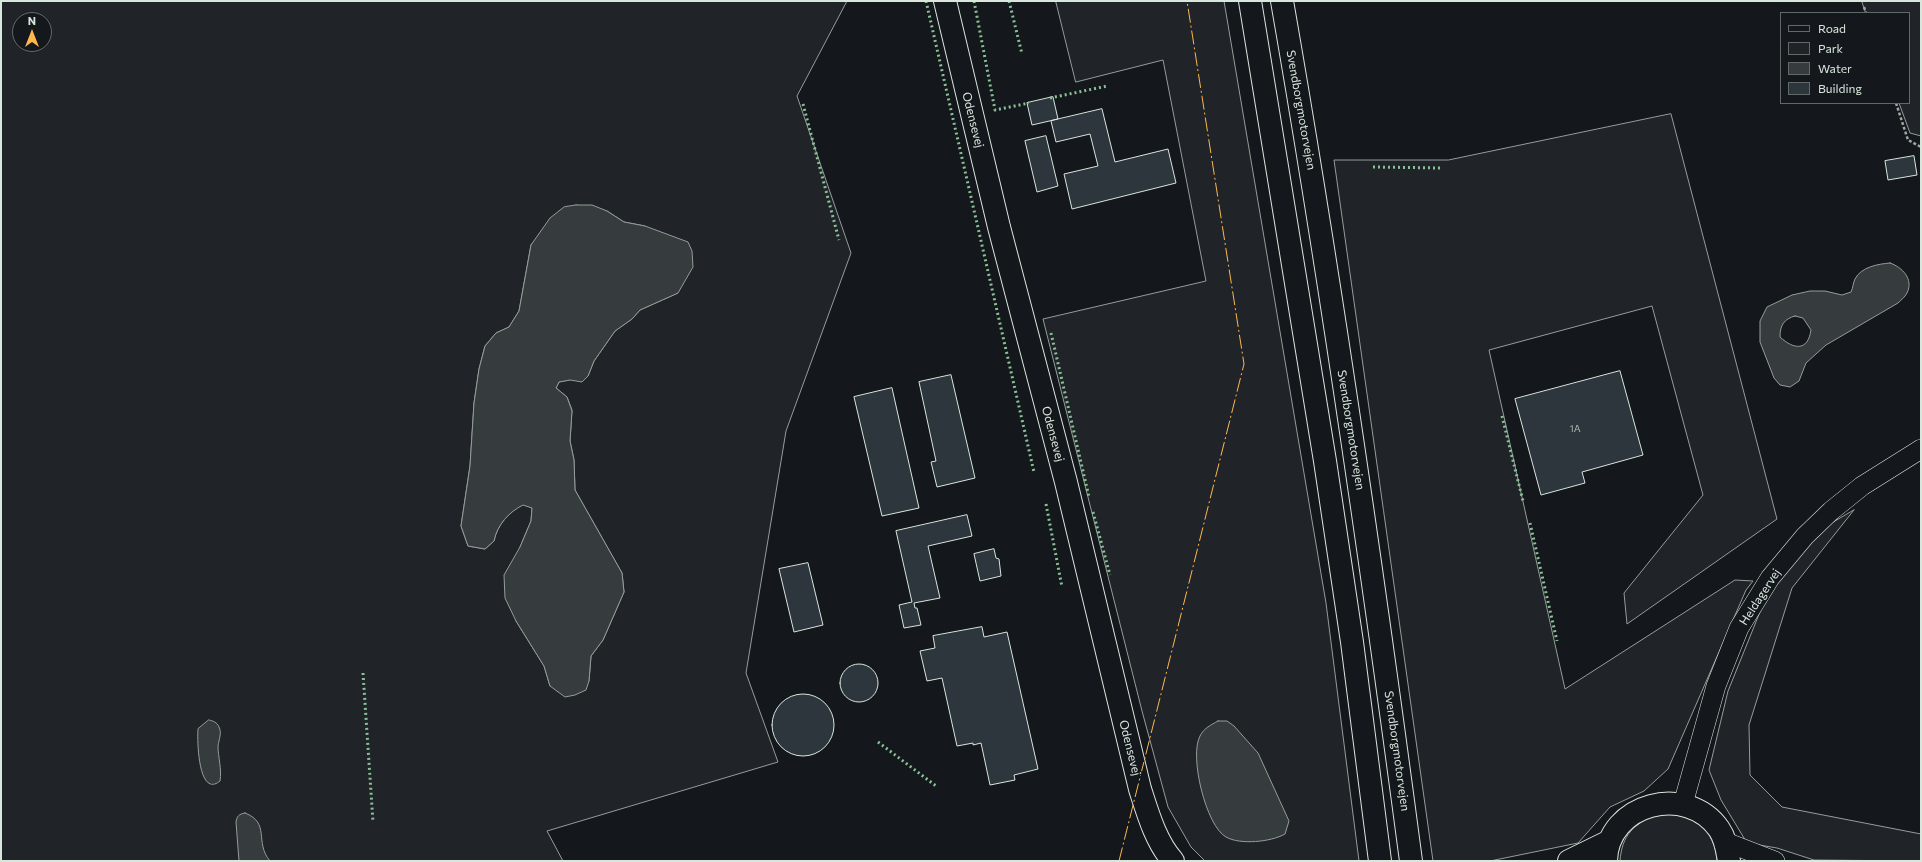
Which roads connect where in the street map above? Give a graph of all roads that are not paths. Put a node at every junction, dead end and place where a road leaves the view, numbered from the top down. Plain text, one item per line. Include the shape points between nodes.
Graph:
1 (945, 1) edge
2 (1250, 1) edge
3 (1282, 1) edge
4 (1921, 449) edge
5 (1683, 804) junction
6 (1608, 851) edge
7 (1728, 852) edge
8 (1173, 861) edge
9 (1380, 861) edge
10 (1411, 861) edge
11 (1569, 861) edge
12 (1776, 861) edge

1 - 8 main road, Odensevej via 1140,789 1149,820
2 - 9 main road via 1327,469
3 - 10 main road, Svendborgmotorvejen via 1356,457
4 - 5 street, Heldagervej via 1862,486 1831,511 1805,536 1770,578 1739,628 1716,686
5 - 6 main road via 1665,803 1632,814 1619,826
5 - 7 main road via 1709,818 1719,829
6 - 11 main road
7 - 12 street

